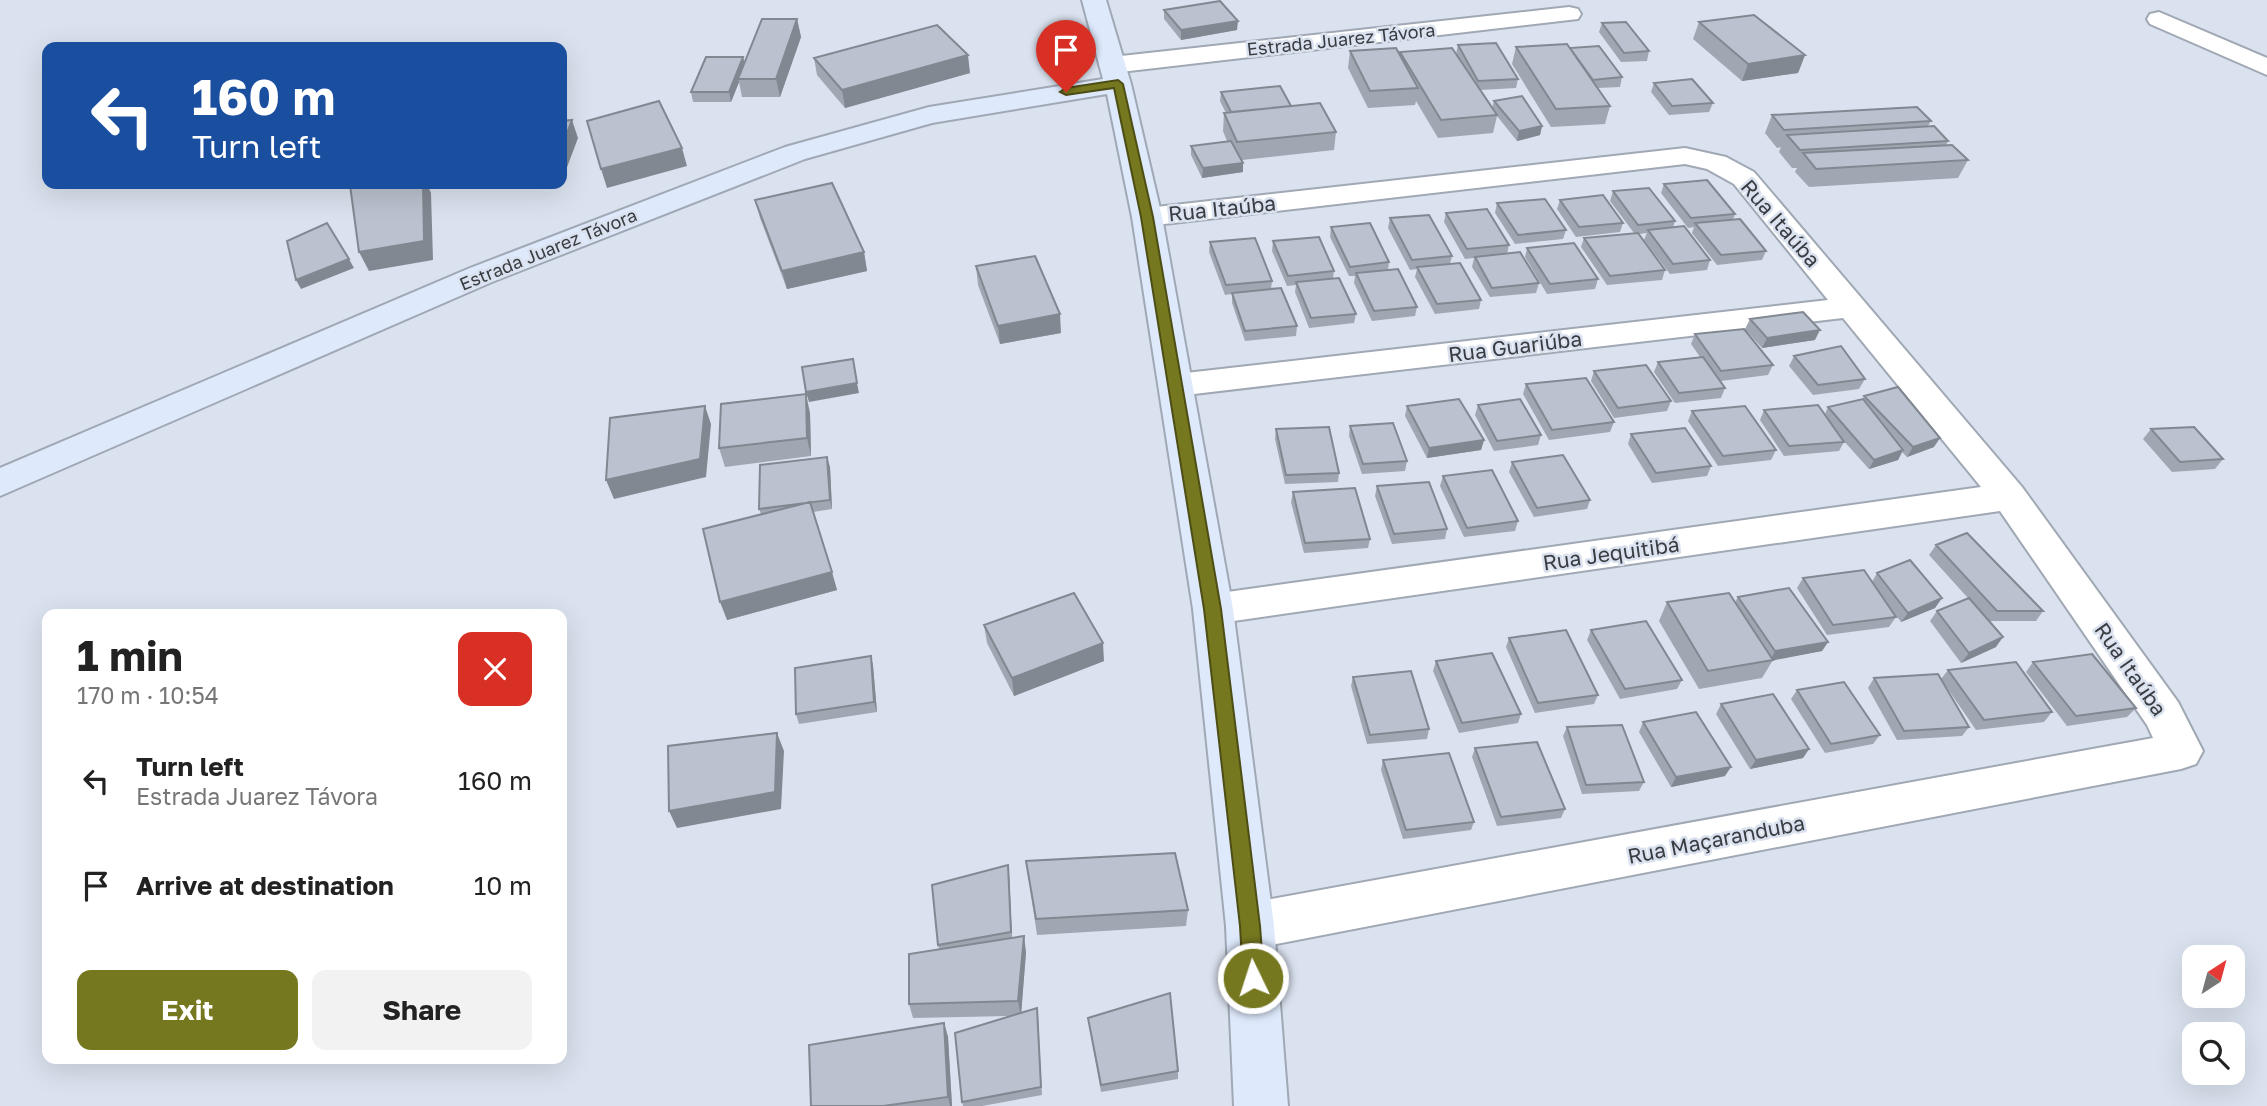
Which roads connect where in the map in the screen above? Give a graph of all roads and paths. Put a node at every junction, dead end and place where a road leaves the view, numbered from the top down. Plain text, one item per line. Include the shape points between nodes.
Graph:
1 (1094, 0) edge
2 (1569, 14) dead end
3 (2159, 19) dead end
4 (2267, 67) edge
5 (1115, 74) junction
6 (1147, 217) junction
7 (1853, 307) junction
8 (1177, 384) junction
9 (0, 483) edge
10 (2010, 496) junction
11 (1213, 609) junction
12 (2181, 751) joint
13 (1250, 926) junction
14 (1261, 1106) edge

1 - 5 street
2 - 5 street, Estrada Juarez Távora
3 - 4 street
5 - 6 street
5 - 9 street, Estrada Juarez Távora via 929,115 794,153 481,275
6 - 7 street, Rua Itaúba via 1685,156 1716,163 1744,178
6 - 8 street
7 - 8 street, Rua Guariúba
7 - 10 street, Rua Itaúba
8 - 11 street
10 - 11 street, Rua Jequitibá
10 - 12 street, Rua Itaúba via 2163,714
11 - 13 street
12 - 13 street, Rua Maçaranduba
13 - 14 street

